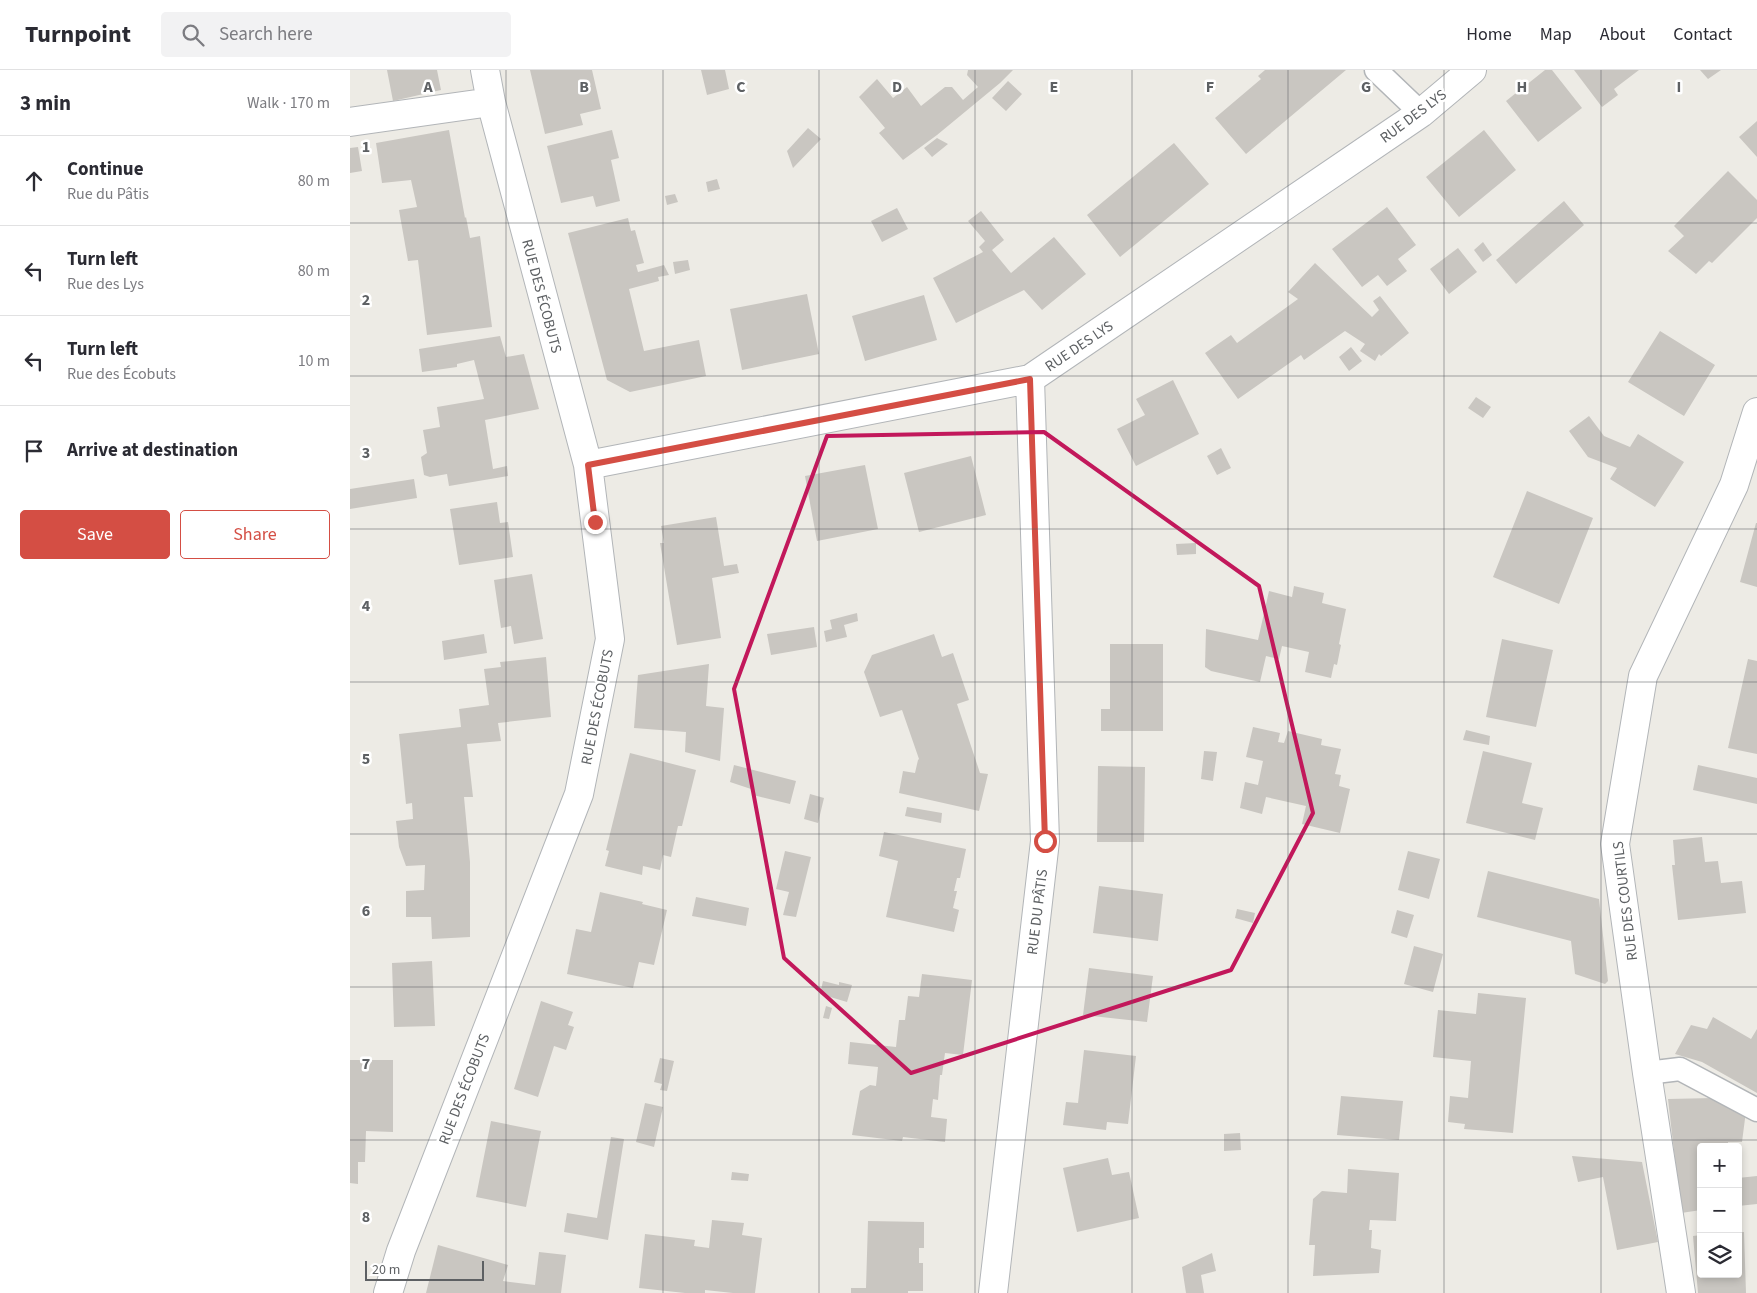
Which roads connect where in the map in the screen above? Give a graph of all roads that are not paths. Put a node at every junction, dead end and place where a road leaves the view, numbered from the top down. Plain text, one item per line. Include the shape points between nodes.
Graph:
1 (485, 70) edge
2 (1376, 70) edge
3 (1472, 70) edge
4 (491, 102) junction
5 (1422, 113) junction
6 (350, 122) edge
7 (1030, 379) junction
8 (1757, 412) edge
9 (588, 465) junction
10 (1647, 1073) junction
11 (1757, 1110) edge
12 (388, 1293) edge
13 (993, 1293) edge
14 (1681, 1293) edge

1 - 4 street, RUE DES ÉCOBUTS
2 - 5 lane
3 - 5 street, RUE DES LYS
4 - 6 street
4 - 9 street, RUE DES ÉCOBUTS
5 - 7 street, RUE DES LYS
7 - 9 street, RUE DES LYS
7 - 13 street, RUE DU PÂTIS via 1045,841
8 - 10 street, RUE DES COURTILS via 1734,485 1643,676 1615,844
9 - 12 street, RUE DES ÉCOBUTS via 610,639 580,794 401,1251
10 - 11 lane via 1680,1069
10 - 14 street, RUE DES COURTILS

